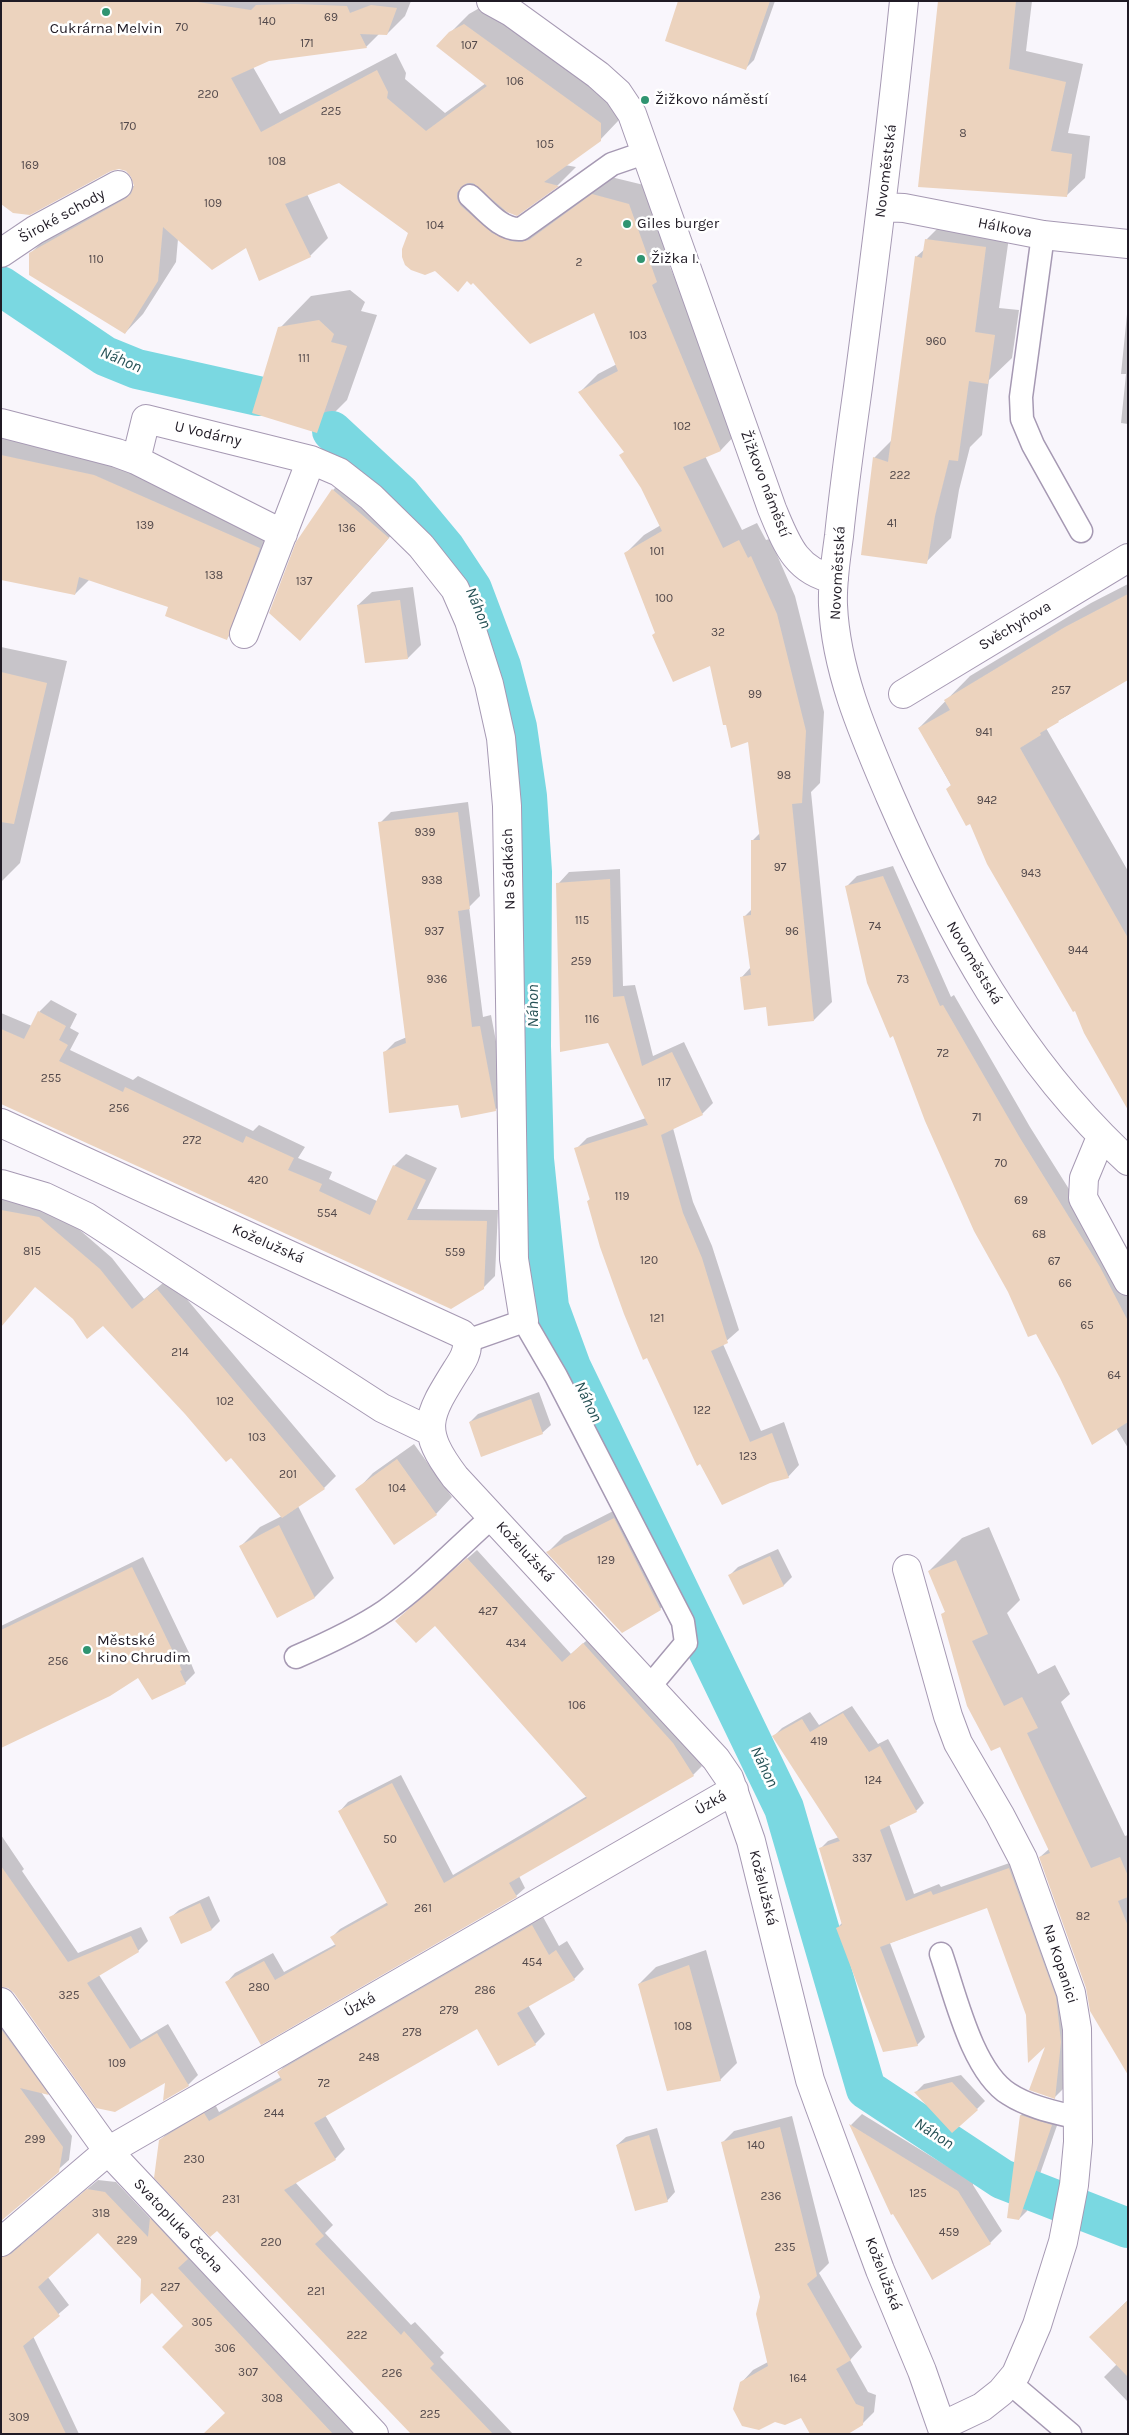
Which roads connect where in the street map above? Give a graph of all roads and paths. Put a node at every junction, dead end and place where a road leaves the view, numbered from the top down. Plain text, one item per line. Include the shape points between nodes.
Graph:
1 (491, 1) edge
2 (904, 1) edge
3 (644, 153) junction
4 (118, 185) dead end
5 (470, 196) dead end
6 (882, 207) junction
7 (1043, 235) junction
8 (1128, 244) edge
9 (3, 248) edge
10 (1, 423) edge
11 (136, 460) junction
12 (311, 460) junction
13 (339, 472) joint
14 (1081, 531) dead end
15 (283, 534) junction
16 (1128, 558) edge
17 (834, 579) junction
18 (244, 634) dead end
19 (903, 694) dead end
20 (1, 1123) edge
21 (1102, 1137) junction
22 (1128, 1161) edge
23 (1, 1184) edge
24 (1128, 1282) edge
25 (524, 1321) junction
26 (468, 1341) junction
27 (430, 1431) junction
28 (492, 1517) junction
29 (907, 1569) dead end
30 (296, 1658) dead end
31 (650, 1686) junction
32 (734, 1790) junction
33 (941, 1954) dead end
34 (1, 2002) edge
35 (1078, 2118) junction
36 (108, 2151) junction
37 (1, 2242) edge
38 (1010, 2383) junction
39 (943, 2430) edge
40 (374, 2434) edge
41 (1070, 2434) edge

1 - 3 street, Žižkovo náměstí via 511,12 613,87 632,114
2 - 6 street, Novoměstská
3 - 5 lane via 612,164 521,229 502,224
3 - 17 street, Žižkovo náměstí via 784,536 808,570
4 - 9 street, Široké schody
6 - 7 street, Hálkova via 904,208
6 - 17 street, Novoměstská
7 - 8 street, Hálkova
7 - 14 lane via 1021,397 1022,419
10 - 11 street
11 - 12 street, U Vodárny via 146,419
11 - 15 street
12 - 13 street, U Vodárny
12 - 15 street
13 - 25 street, Na Sádkách via 371,497 421,546 455,589 469,620 496,712 504,771 510,874 514,1259
15 - 18 street
16 - 19 street, Svěchyňova
17 - 21 street, Novoměstská via 836,633 857,718 938,901 964,950 1020,1038
20 - 26 street, Koželužská via 454,1328
21 - 22 street, Novoměstská
21 - 24 street via 1084,1178 1083,1198
23 - 27 street via 45,1197 87,1217 382,1408
25 - 26 lane
25 - 31 lane via 556,1376 683,1622 686,1643
26 - 27 street via 465,1356 434,1409
27 - 28 street, Koželužská via 441,1459
28 - 30 lane via 383,1612
28 - 31 street, Koželužská
29 - 35 street, Na Kopanici via 938,1684 958,1743 1017,1846 1071,1994 1077,2029
31 - 32 street, Koželužská via 716,1759
32 - 36 street, Úzká
32 - 39 street, Koželužská via 751,1842 810,2080
33 - 35 lane via 977,2056 995,2084 1023,2102
34 - 36 street, Svatopluka Čecha
35 - 38 street, Na Kopanici via 1074,2185 1055,2271 1026,2354
36 - 37 street, Úzká
36 - 40 street, Svatopluka Čecha
38 - 39 street, Na Kopanici via 982,2408
38 - 41 lane

